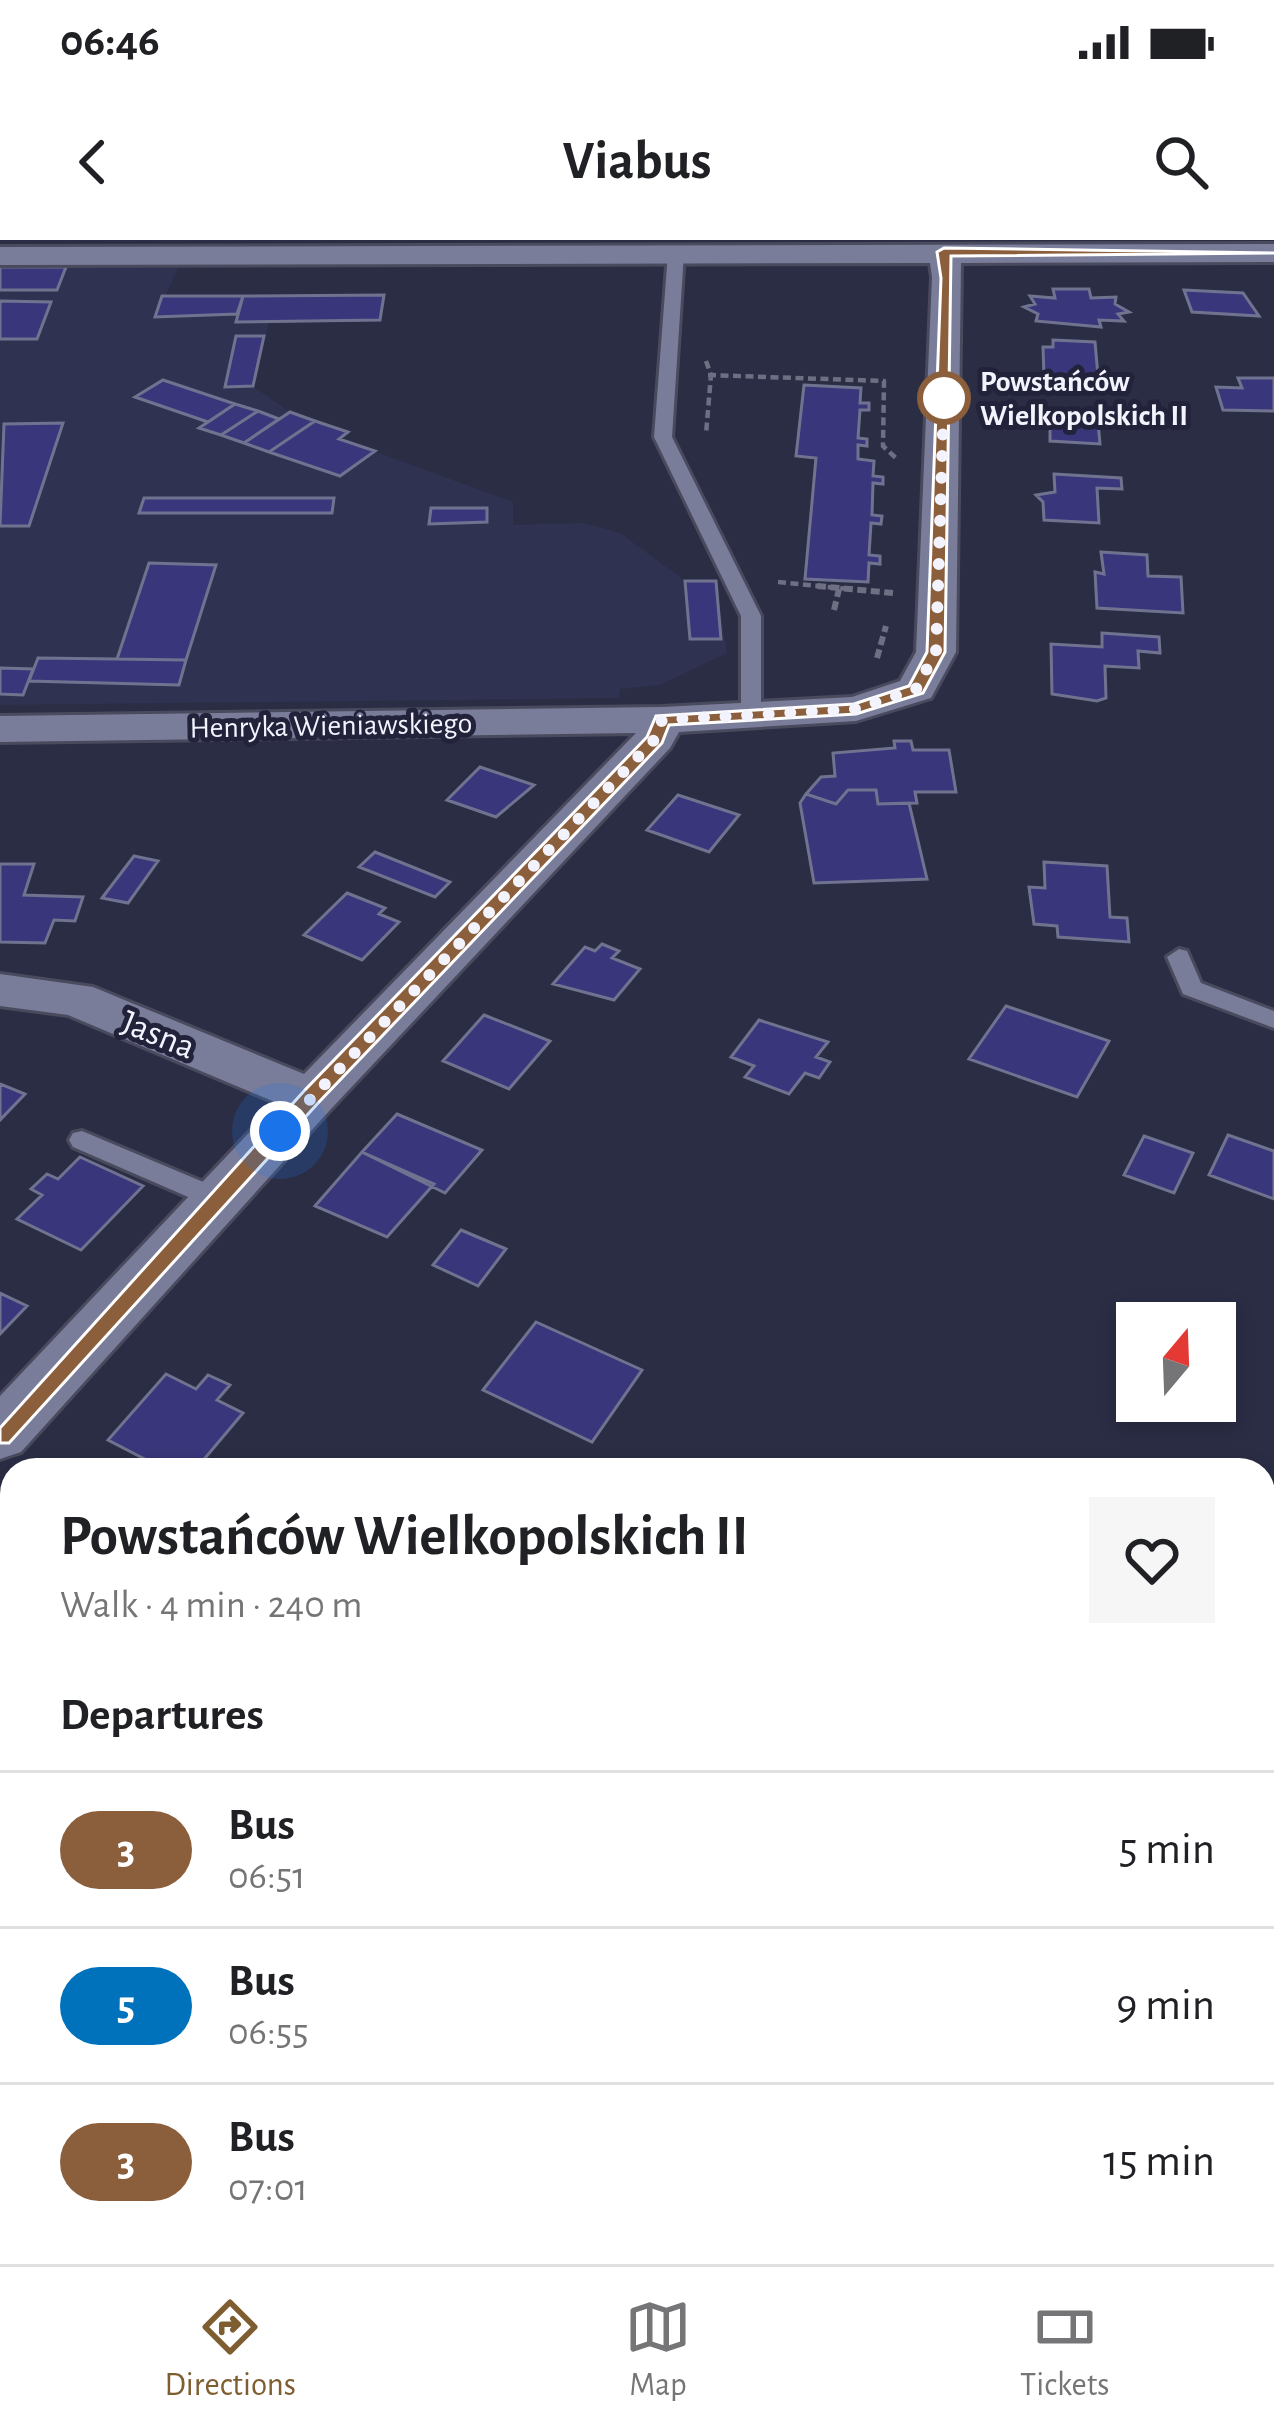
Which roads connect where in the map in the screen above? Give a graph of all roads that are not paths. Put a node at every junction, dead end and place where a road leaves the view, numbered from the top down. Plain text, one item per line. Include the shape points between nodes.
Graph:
1 (944, 252) junction
2 (1274, 253) edge
3 (676, 254) junction
4 (0, 256) edge
5 (751, 715) junction
6 (662, 720) junction
7 (0, 729) edge
8 (1179, 957) dead end
9 (0, 990) edge
10 (1274, 1020) edge
11 (312, 1096) junction
12 (82, 1139) dead end
13 (218, 1199) junction
14 (0, 1435) edge

1 - 2 street
1 - 3 street
1 - 5 street, Henryka Wieniawskiego via 936,652 916,689 856,709
3 - 4 street
3 - 5 lane via 663,437 751,616
5 - 6 street, Henryka Wieniawskiego
6 - 7 street, Henryka Wieniawskiego
6 - 11 street via 655,739
8 - 10 lane via 1191,988
9 - 11 street, Jasna via 76,999
11 - 13 street
12 - 13 lane
13 - 14 street

